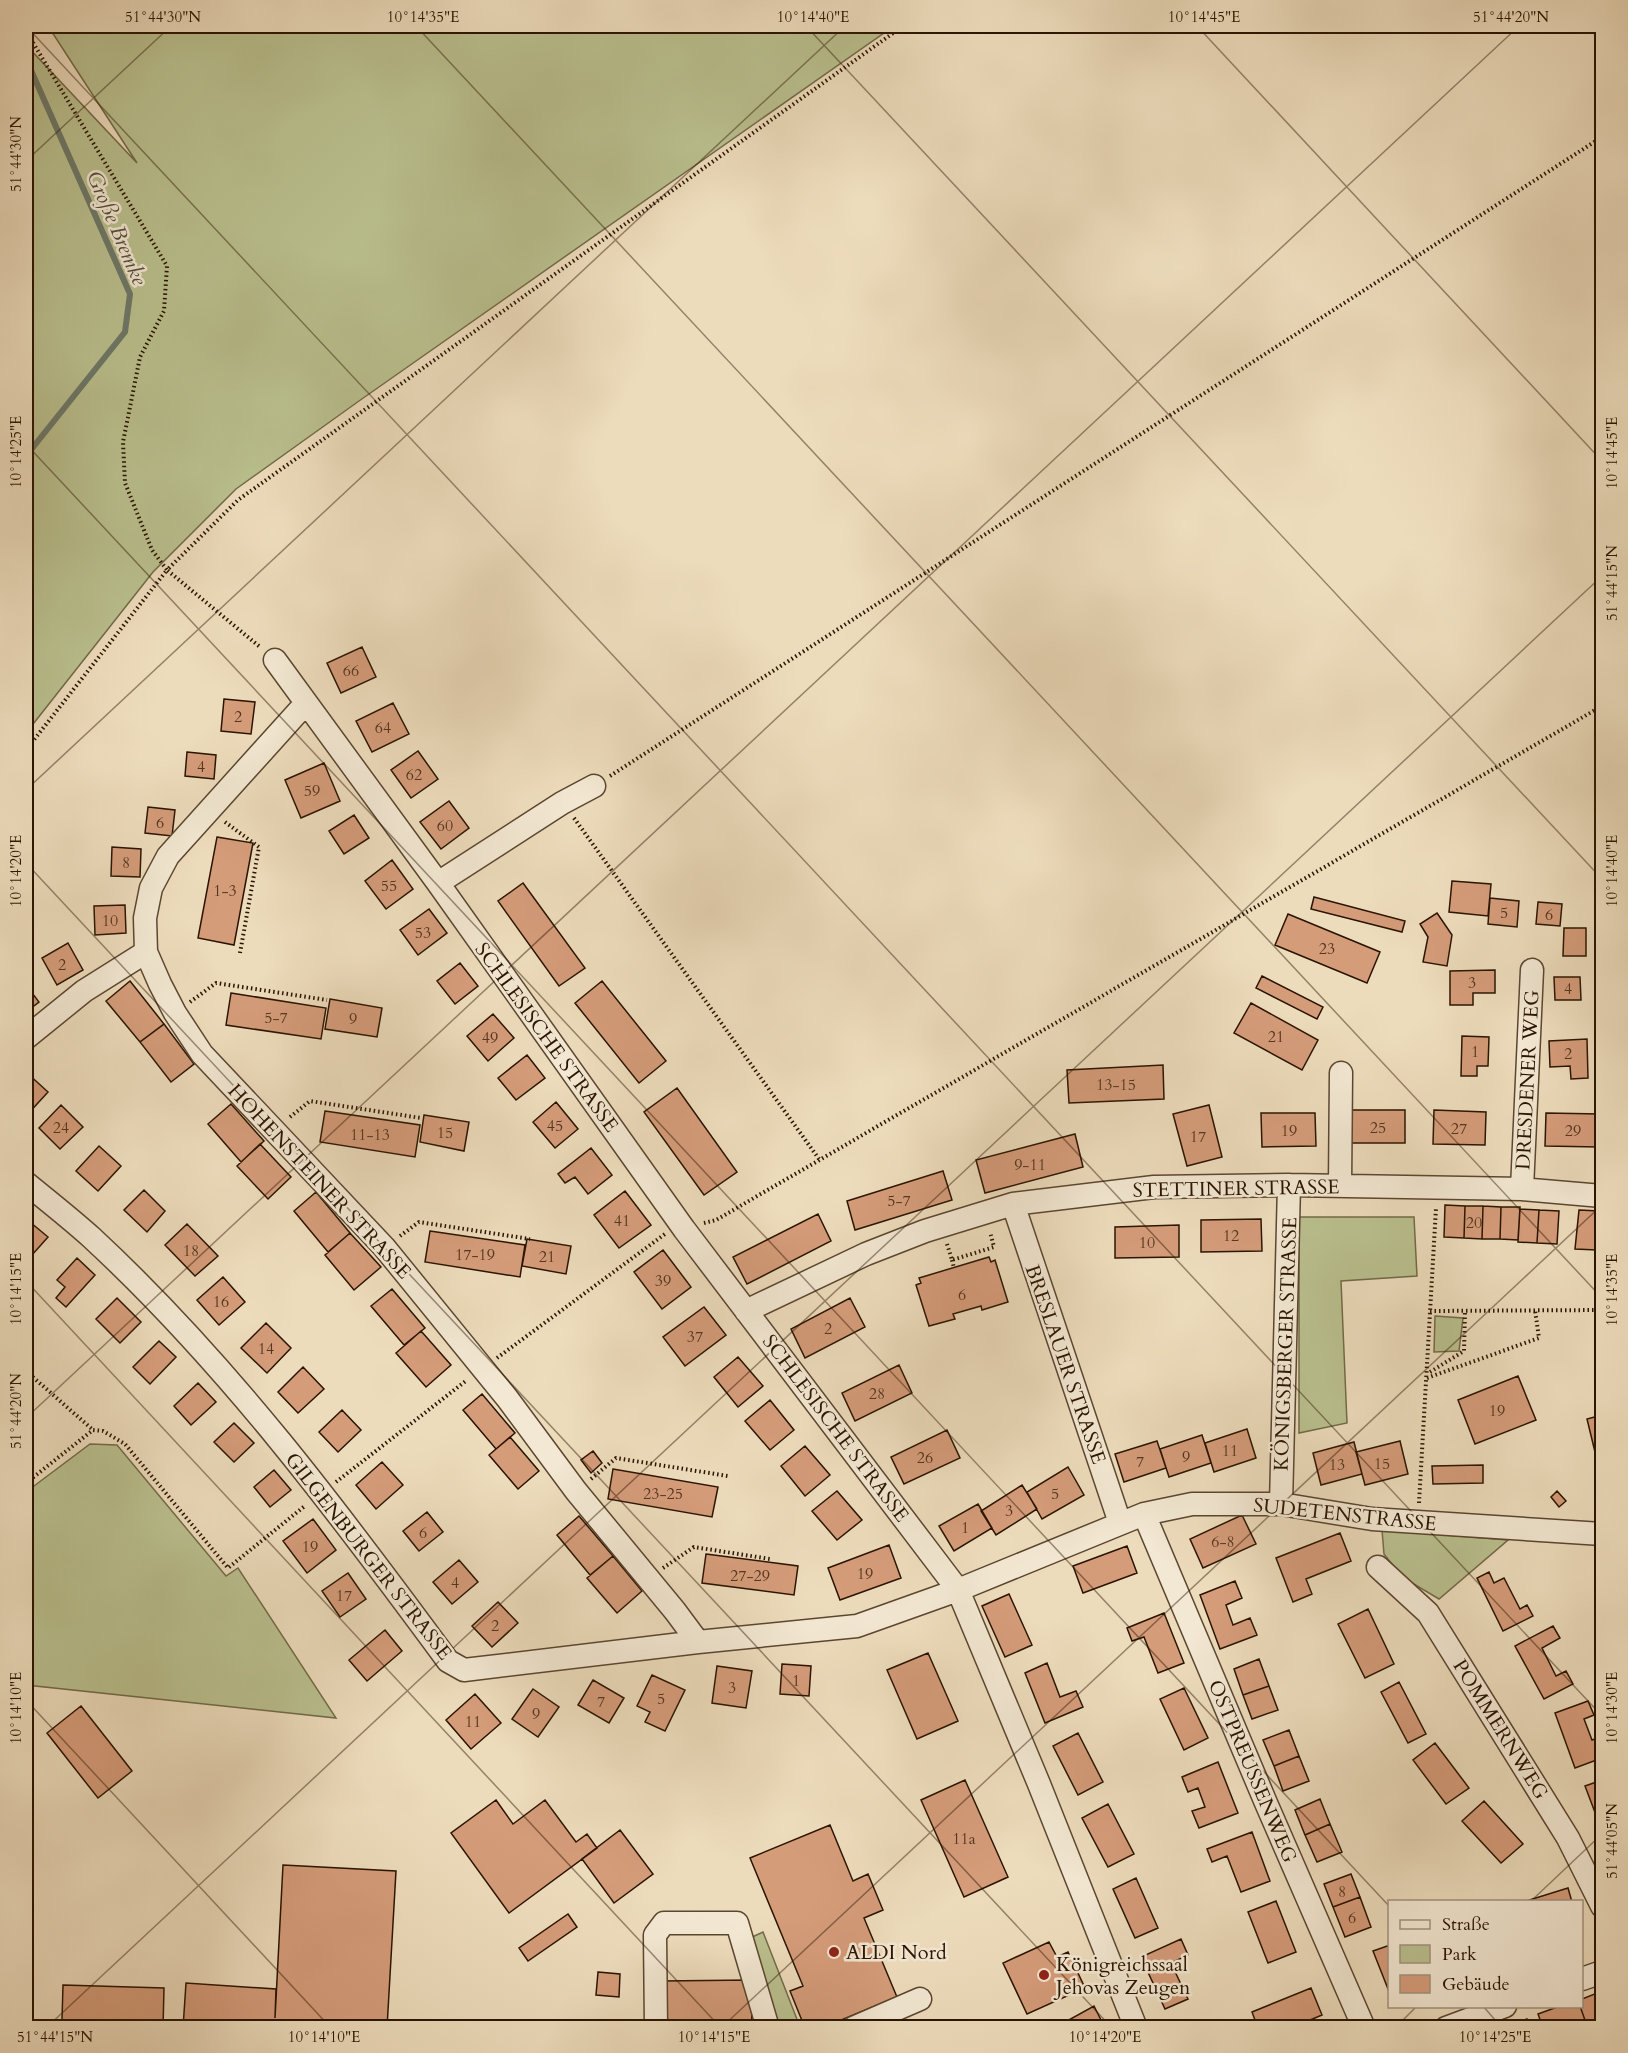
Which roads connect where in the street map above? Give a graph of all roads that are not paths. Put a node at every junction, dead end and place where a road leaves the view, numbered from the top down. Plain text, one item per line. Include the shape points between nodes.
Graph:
1 (275, 660) road end
2 (306, 703) junction
3 (594, 786) road end
4 (438, 883) junction
5 (146, 951) junction
6 (1532, 970) dead end
7 (26, 1038) edge
8 (1341, 1073) dead end
9 (26, 1183) edge
10 (1289, 1185) junction
11 (1340, 1186) junction
12 (1522, 1189) junction
13 (1602, 1196) edge
14 (1013, 1204) junction
15 (746, 1311) junction
16 (1281, 1504) junction
17 (1144, 1514) junction
18 (1120, 1523) junction
19 (1602, 1534) edge
20 (1378, 1567) dead end
21 (958, 1590) junction
22 (698, 1642) junction
23 (1602, 1906) edge
24 (1602, 1972) edge
25 (1583, 1978) edge
26 (920, 1999) dead end
27 (1502, 2008) edge
28 (656, 2028) edge
29 (768, 2028) edge
30 (853, 2028) edge
31 (1136, 2028) edge
32 (1364, 2028) edge
33 (1446, 2028) edge

1 - 2 street, SCHLESISCHE STRASSE
2 - 4 street, SCHLESISCHE STRASSE
2 - 5 street, HOHENSTEINER STRASSE via 168,856 151,888 145,918
3 - 4 street
4 - 15 street, SCHLESISCHE STRASSE
5 - 7 street via 84,991
5 - 22 street, HOHENSTEINER STRASSE via 175,1013 202,1054 384,1246
6 - 12 street, DRESDENER WEG
8 - 11 street
9 - 22 street, GILGENBURGER STRASSE via 138,1283 253,1407 448,1661 464,1670
10 - 11 street, STETTINER STRASSE
10 - 14 street, STETTINER STRASSE via 1154,1187
10 - 16 street, KÖNIGSBERGER STRASSE
11 - 12 street, STETTINER STRASSE
12 - 13 street, STETTINER STRASSE
14 - 15 street, STETTINER STRASSE via 866,1254
14 - 18 street, BRESLAUER STRASSE
15 - 21 street, SCHLESISCHE STRASSE
16 - 17 street, SUDETENSTRASSE via 1192,1504
16 - 19 street, SUDETENSTRASSE via 1372,1519
17 - 18 street, SUDETENSTRASSE
17 - 32 street, OSTPREUSSENWEG
18 - 21 street, SUDETENSTRASSE
20 - 23 street, POMMERNWEG via 1428,1613 1568,1838
21 - 22 street, GILGENBURGER STRASSE via 856,1626
21 - 31 street, SCHLESISCHE STRASSE
24 - 25 street
26 - 30 street
27 - 33 street
28 - 29 street via 655,1935 664,1923 737,1923

